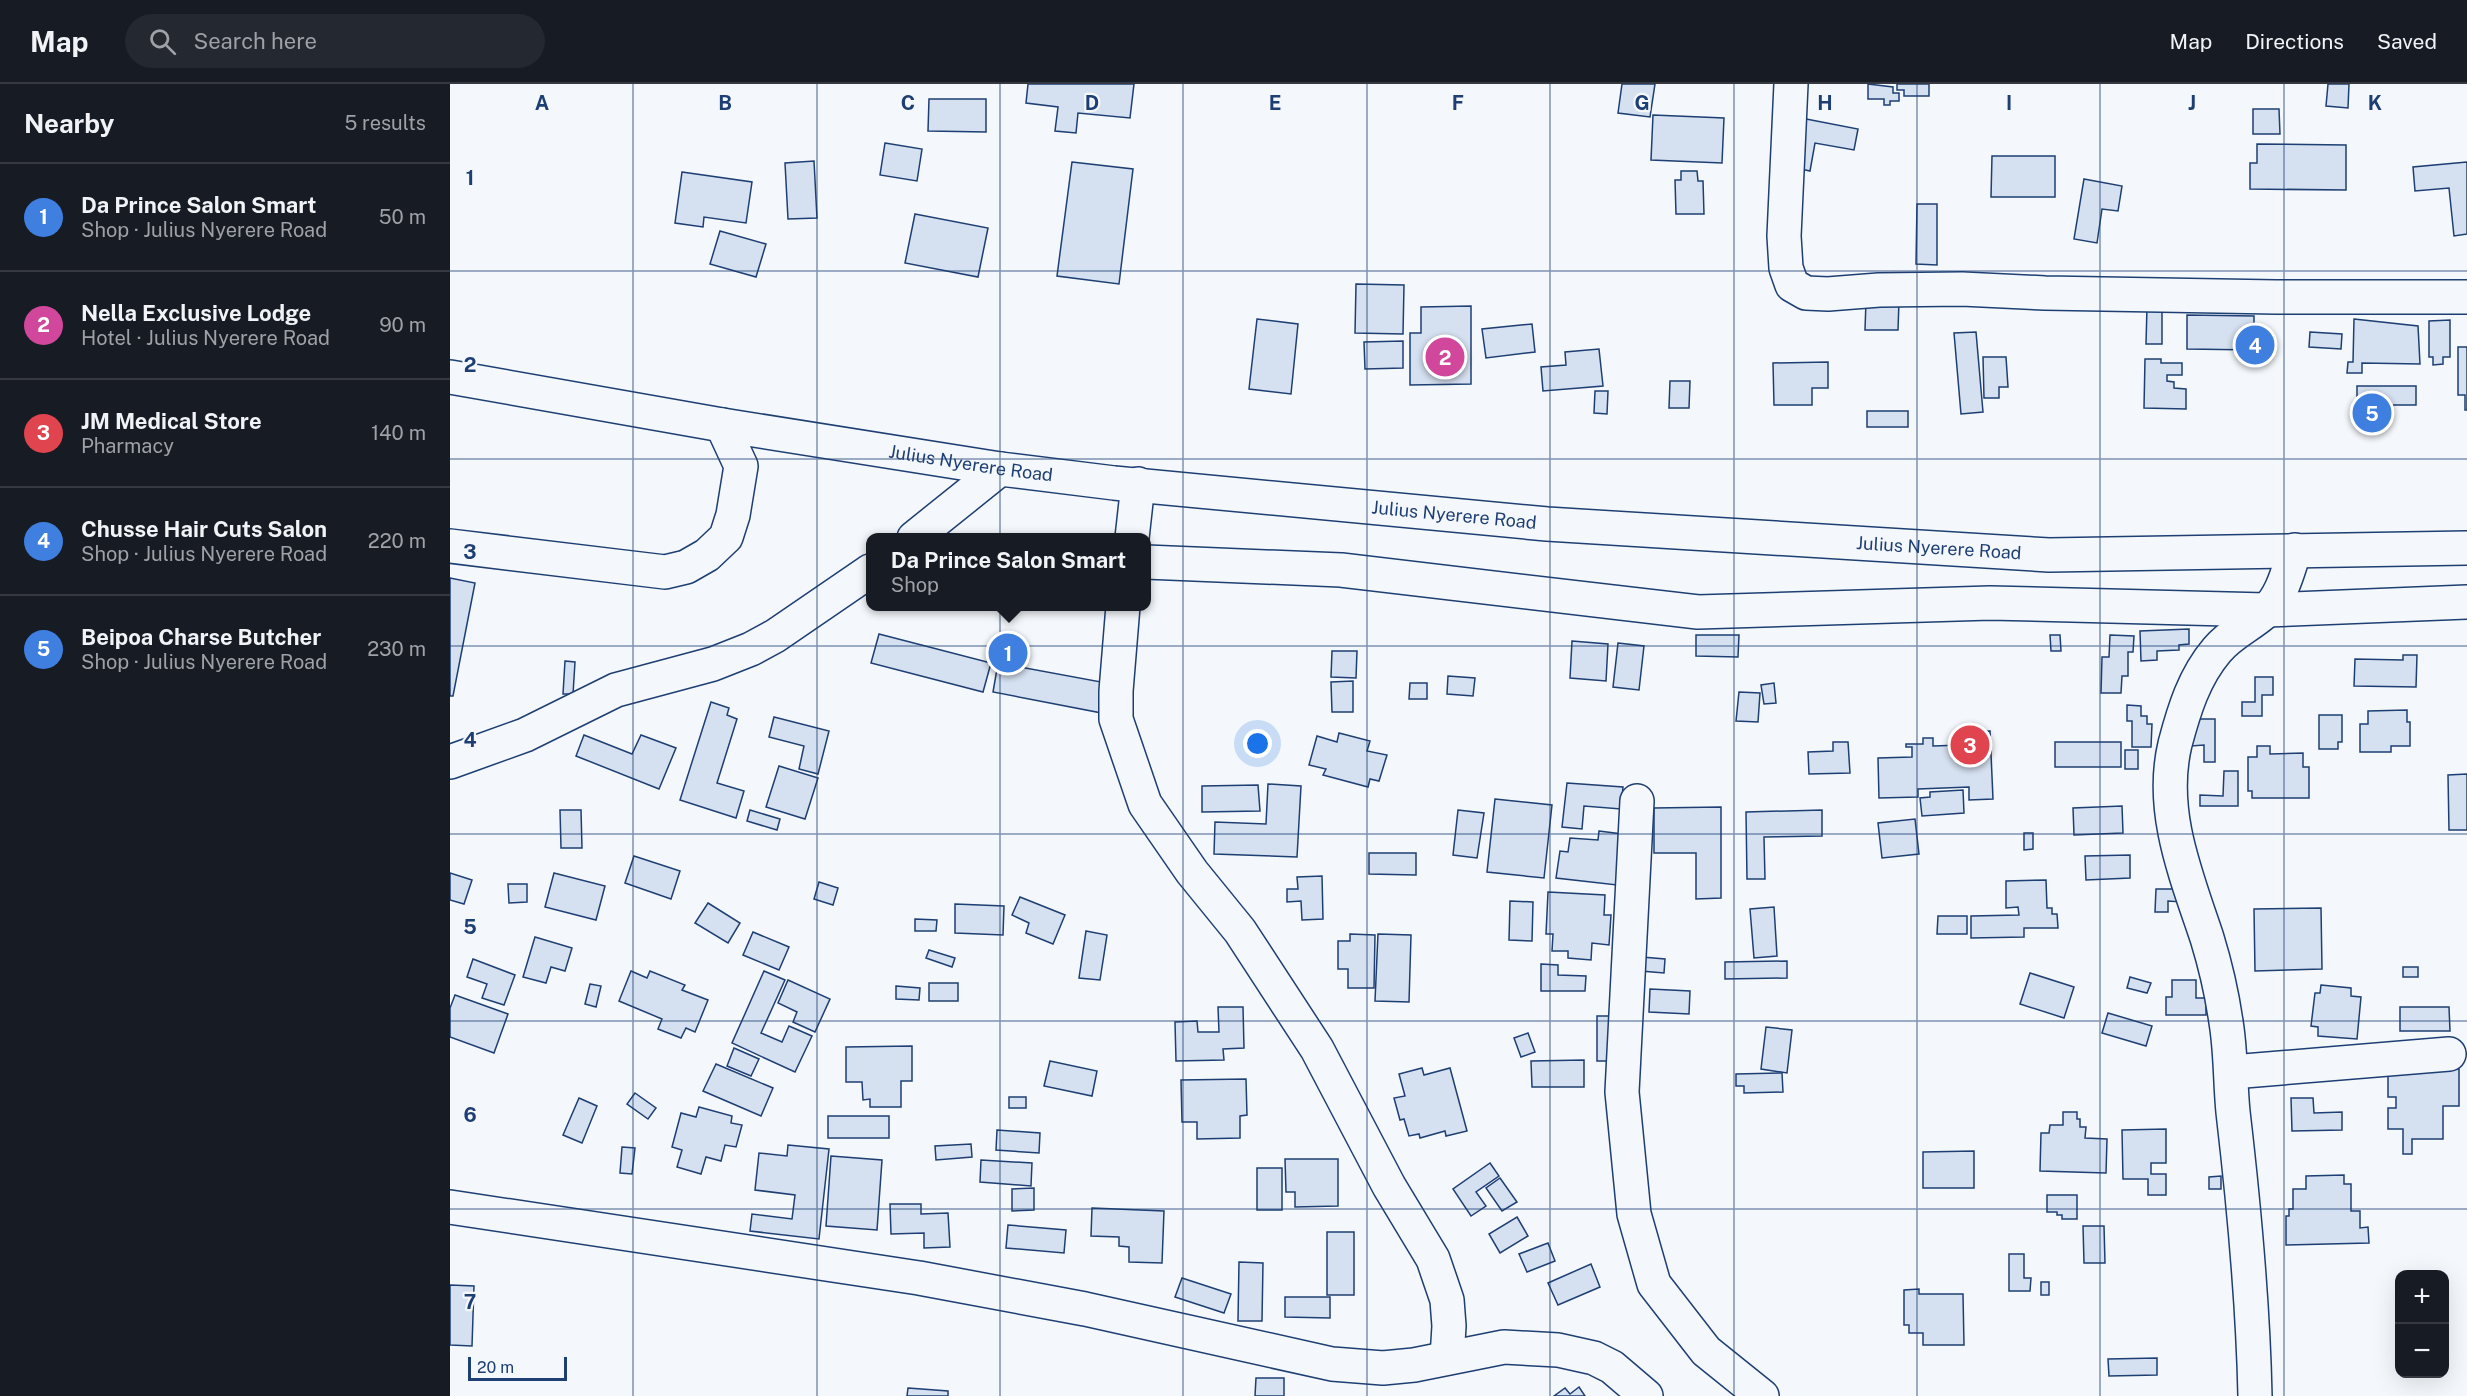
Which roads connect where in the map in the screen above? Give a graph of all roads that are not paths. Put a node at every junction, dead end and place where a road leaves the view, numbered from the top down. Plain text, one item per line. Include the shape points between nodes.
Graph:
1 (1791, 84) edge
2 (2467, 297) edge
3 (450, 377) edge
4 (722, 425) junction
5 (1000, 469) junction
6 (1138, 484) junction
7 (919, 533) edge
8 (1132, 533) edge
9 (450, 546) edge
10 (2467, 548) edge
11 (2295, 550) junction
12 (1151, 562) edge
13 (866, 574) edge
14 (2467, 602) edge
15 (2266, 610) junction
16 (1123, 611) edge
17 (450, 762) edge
18 (1637, 801) dead end
19 (2450, 1054) dead end
20 (2232, 1072) junction
21 (450, 1207) edge
22 (1447, 1358) junction
23 (1646, 1396) edge
24 (1762, 1396) edge
25 (2255, 1396) edge

1 - 2 main road via 1786,268 1792,285 1806,293 1962,288 2045,293
3 - 4 main road, Julius Nyerere Road
4 - 5 main road, Julius Nyerere Road
4 - 9 main road via 741,466 733,515 726,537 686,567 665,572
5 - 6 main road, Julius Nyerere Road
5 - 7 main road
6 - 8 main road
6 - 11 main road, Julius Nyerere Road via 1547,524 2049,555
10 - 11 main road, Julius Nyerere Road
11 - 15 main road via 2283,587
12 - 15 main road via 1341,570 1698,612 1990,603
13 - 17 main road via 751,649 713,664 616,690 525,735
14 - 15 main road
15 - 20 main road via 2227,639 2204,666 2184,715 2169,779 2177,845 2214,966
16 - 22 main road via 1116,718 1145,804 1192,872 1240,931 1317,1049 1433,1259 1447,1300
18 - 24 main road via 1622,1092 1634,1214 1654,1284 1706,1352
19 - 20 main road
20 - 25 main road via 2247,1235
21 - 22 main road via 919,1278 1085,1309 1332,1364 1383,1368
22 - 23 main road via 1503,1347 1558,1350 1594,1358 1612,1367

